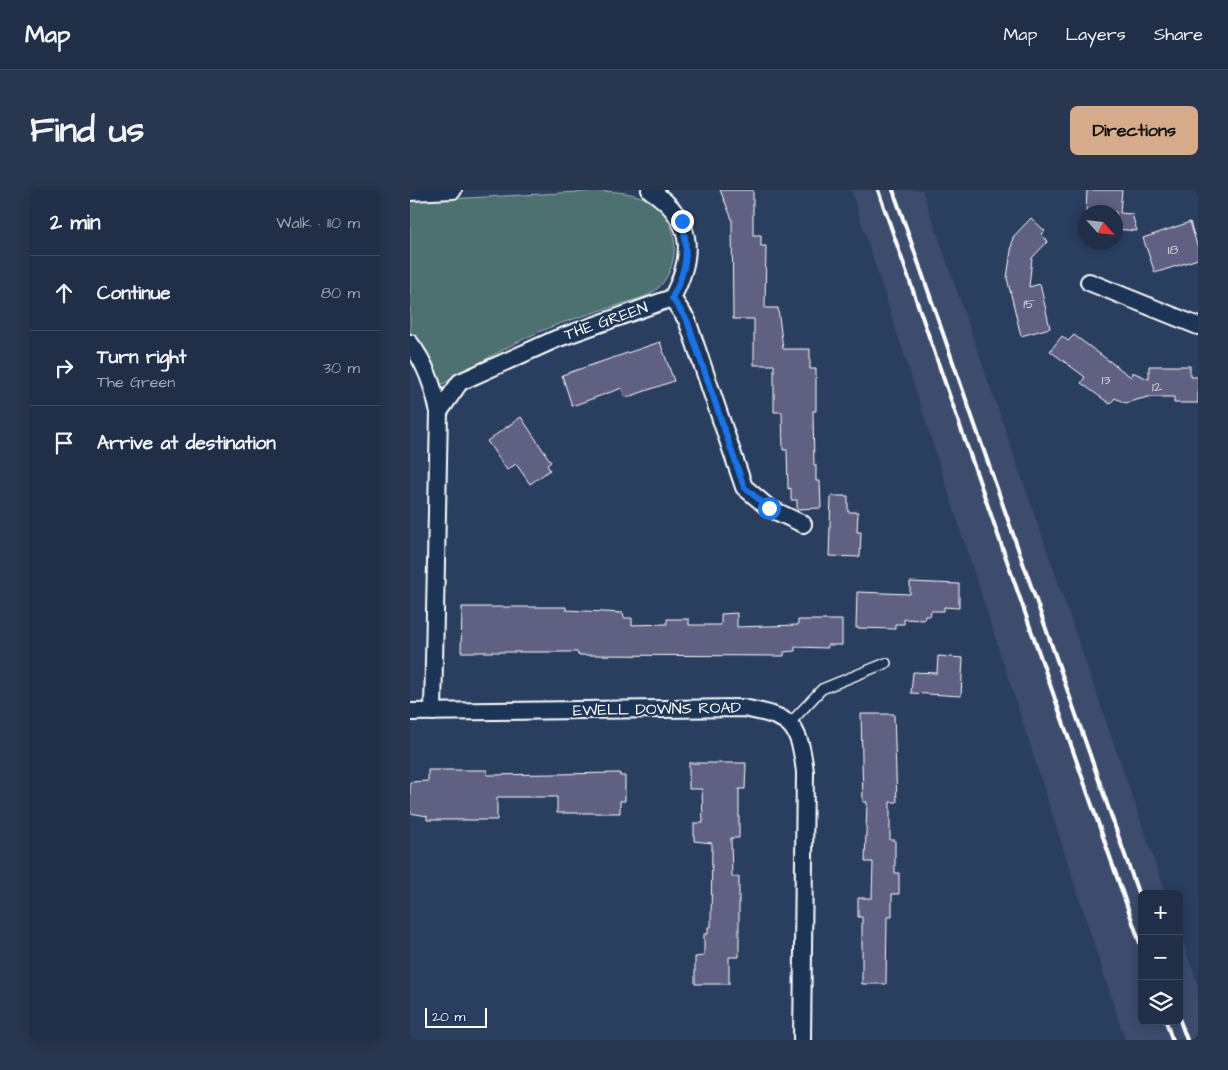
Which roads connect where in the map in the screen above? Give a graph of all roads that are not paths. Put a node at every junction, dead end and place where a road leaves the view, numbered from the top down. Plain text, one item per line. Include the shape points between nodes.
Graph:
1 (452, 190) edge
2 (650, 190) edge
3 (410, 192) edge
4 (1089, 282) dead end
5 (672, 298) junction
6 (1198, 326) edge
7 (410, 343) edge
8 (439, 412) junction
9 (803, 524) dead end
10 (886, 663) dead end
11 (410, 712) edge
12 (433, 712) junction
13 (790, 723) junction
14 (802, 1040) edge

1 - 3 street
2 - 5 street via 667,201 682,221 687,245 684,269
4 - 6 street
5 - 8 street, THE GREEN via 556,339 460,382
5 - 9 street via 687,320 744,487 769,508
7 - 8 street via 432,383
8 - 12 street
10 - 13 lane via 822,689
11 - 12 street, EWELL DOWNS ROAD
12 - 13 street, EWELL DOWNS ROAD via 743,708 770,713
13 - 14 street via 802,743 805,772

